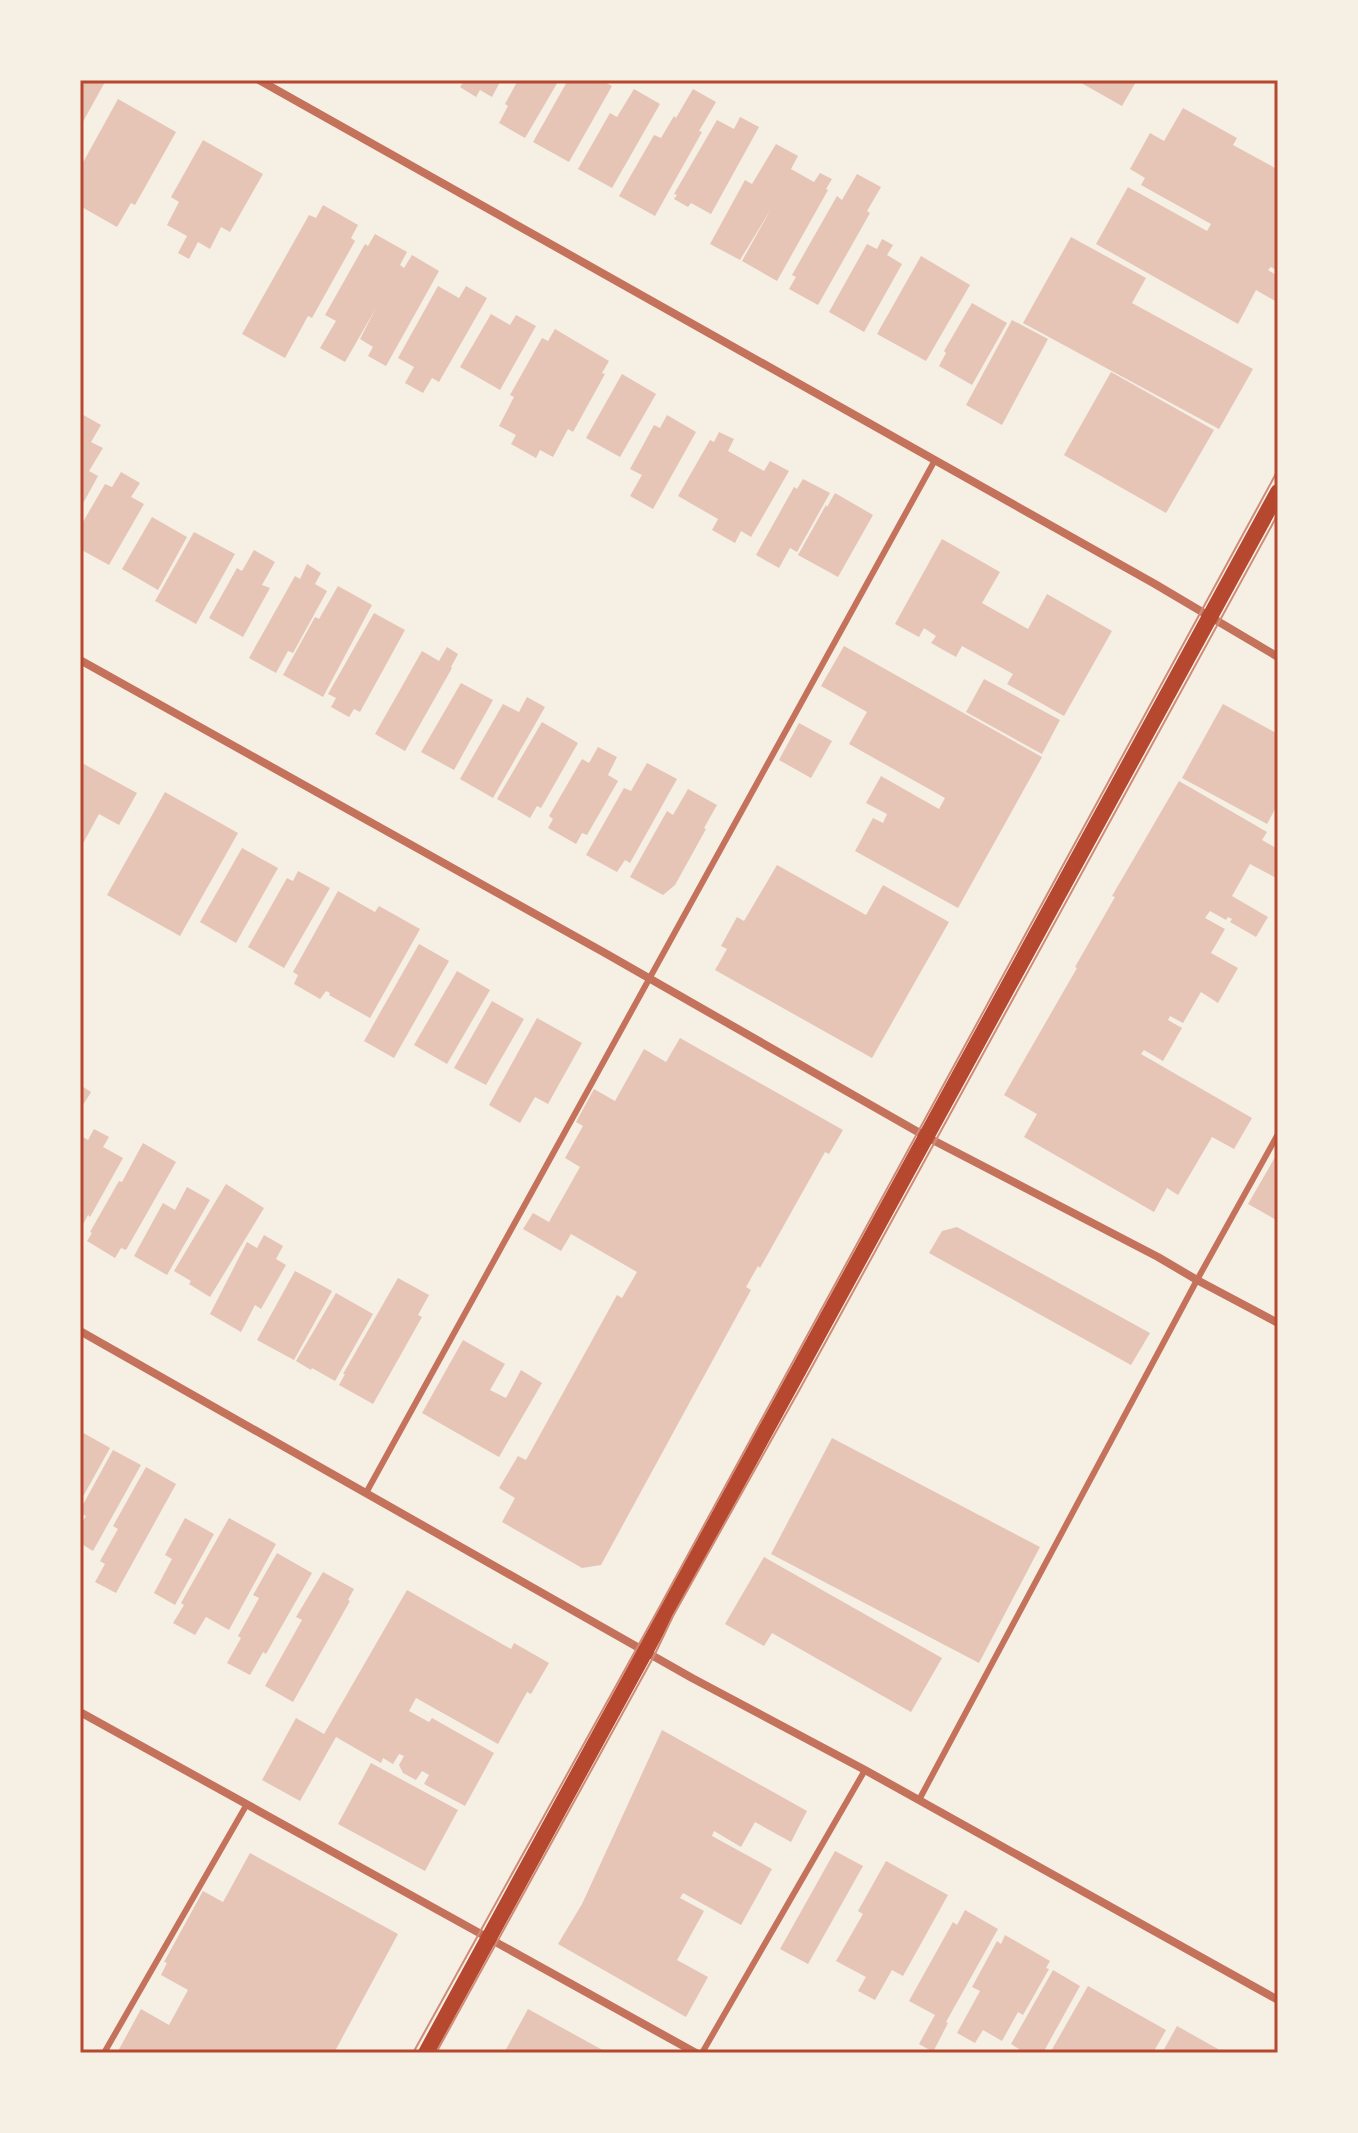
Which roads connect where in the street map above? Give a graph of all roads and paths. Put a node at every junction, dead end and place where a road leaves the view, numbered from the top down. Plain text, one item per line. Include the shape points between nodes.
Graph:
1 (259, 80) edge
2 (935, 460) junction
3 (1278, 492) edge
4 (1210, 618) junction
5 (1278, 657) edge
6 (80, 660) edge
7 (649, 978) junction
8 (1278, 1134) edge
9 (925, 1136) junction
10 (1197, 1280) junction
11 (1278, 1323) edge
12 (80, 1331) edge
13 (366, 1493) junction
14 (645, 1650) junction
15 (80, 1712) edge
16 (865, 1770) junction
17 (919, 1800) junction
18 (247, 1804) junction
19 (489, 1940) junction
20 (1278, 2000) edge
21 (104, 2053) edge
22 (426, 2053) edge
23 (696, 2053) edge
24 (702, 2053) edge

1 - 2 street
2 - 4 street
2 - 7 lane
3 - 4 main road
4 - 5 street
4 - 9 main road
6 - 7 street
7 - 9 street
7 - 13 lane
8 - 10 lane
9 - 10 street
9 - 14 main road
10 - 11 street
10 - 17 lane
12 - 13 street
13 - 14 street
14 - 16 street
14 - 19 main road
15 - 18 street
16 - 17 street
16 - 24 lane
17 - 20 street
18 - 19 street
18 - 21 lane
19 - 22 main road
19 - 23 street

